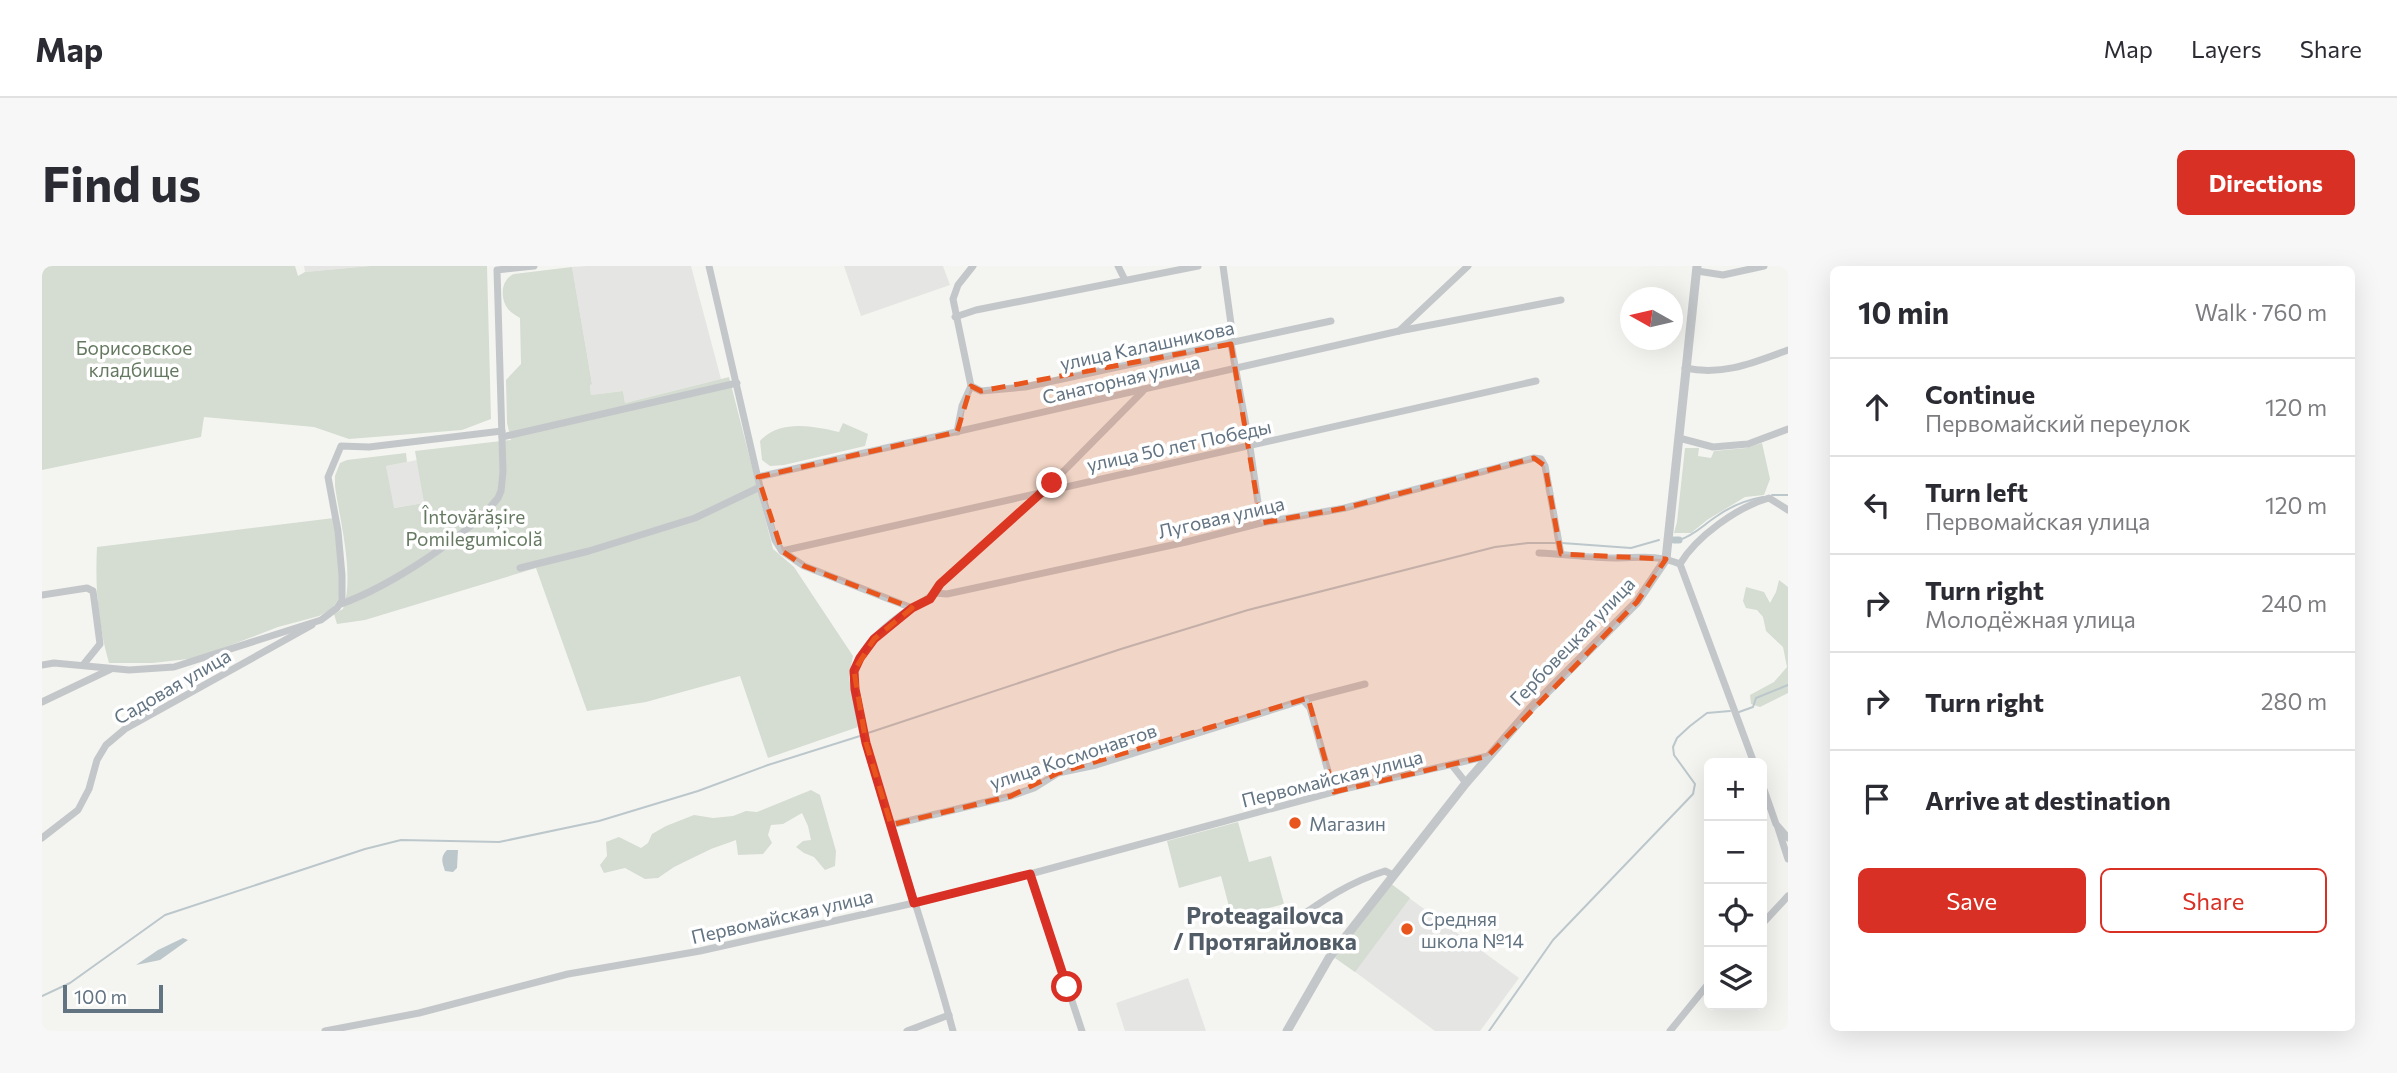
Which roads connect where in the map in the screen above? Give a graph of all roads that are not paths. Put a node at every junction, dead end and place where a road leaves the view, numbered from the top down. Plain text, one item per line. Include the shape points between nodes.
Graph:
1 (534, 266) edge
2 (709, 266) edge
3 (973, 266) edge
4 (1118, 266) edge
5 (1198, 266) edge
6 (1223, 266) edge
7 (1468, 266) edge
8 (1764, 266) edge
9 (1697, 269) edge
10 (1125, 280) junction
11 (1561, 300) dead end
12 (955, 313) junction
13 (1331, 321) dead end
14 (1399, 331) junction
15 (1230, 344) junction
16 (1788, 350) edge
17 (1685, 368) junction
18 (1235, 370) junction
19 (1536, 381) dead end
20 (737, 383) junction
21 (971, 386) junction
22 (1143, 391) junction
23 (1788, 429) edge
24 (957, 432) junction
25 (502, 434) junction
26 (1679, 438) junction
27 (1250, 447) junction
28 (758, 477) junction
29 (760, 487) junction
30 (1044, 490) junction
31 (1788, 510) edge
32 (1261, 523) junction
33 (1560, 547) junction
34 (782, 551) junction
35 (1539, 553) dead end
36 (1666, 559) junction
37 (1680, 564) junction
38 (520, 568) dead end
39 (934, 593) junction
40 (42, 595) edge
41 (341, 604) junction
42 (912, 608) junction
43 (321, 620) junction
44 (42, 665) edge
45 (83, 666) junction
46 (113, 668) junction
47 (1365, 684) dead end
48 (1303, 700) junction
49 (42, 702) edge
50 (1488, 756) junction
51 (1752, 758) edge
52 (1451, 765) junction
53 (1466, 783) junction
54 (1334, 792) junction
55 (1767, 798) edge
56 (1776, 824) junction
57 (891, 825) junction
58 (42, 838) edge
59 (1788, 838) edge
60 (1788, 859) edge
61 (1030, 874) junction
62 (1393, 875) junction
63 (1788, 896) edge
64 (914, 903) junction
65 (1767, 919) edge
66 (1294, 921) dead end
67 (1704, 989) edge
68 (949, 1015) junction
69 (325, 1031) edge
70 (907, 1031) edge
71 (953, 1031) edge
72 (1082, 1031) edge
73 (1287, 1031) edge
74 (1670, 1031) edge

1 - 25 street via 496,270
2 - 20 street
3 - 12 street via 958,285
4 - 10 street
5 - 10 street
6 - 15 street
7 - 14 street, Санаторная улица
8 - 9 street via 1723,275
9 - 17 street, Гербовецкая улица
10 - 12 street
11 - 14 street
12 - 21 street
13 - 15 street, улица Калашникова
14 - 18 street, Санаторная улица
15 - 18 street
15 - 21 street, улица Калашникова via 1025,387 981,391
16 - 17 street via 1743,367 1706,373
17 - 26 street, Гербовецкая улица
18 - 22 street, Санаторная улица
18 - 27 street
19 - 27 street, улица 50 лет Победы
20 - 25 street
20 - 28 street
21 - 24 street
22 - 24 street, Санаторная улица
22 - 30 street
23 - 26 street via 1748,444 1713,447
24 - 28 street, Санаторная улица
25 - 41 street via 498,498 430,556
25 - 41 street via 341,446 328,477 339,542
26 - 36 street, Гербовецкая улица
27 - 30 street, улица 50 лет Победы
27 - 32 street
28 - 29 street
29 - 34 street
29 - 38 street via 695,518
30 - 34 street, улица 50 лет Победы
30 - 39 street
31 - 37 street via 1769,498 1749,506 1689,548
32 - 33 street, Луговая улица via 1345,508 1534,458 1545,466
32 - 39 street, Луговая улица via 947,594
33 - 35 street
33 - 36 street via 1616,558
34 - 42 street via 804,566
36 - 37 street
36 - 50 street, Гербовецкая улица via 1637,602
37 - 51 street
39 - 42 street
40 - 45 street via 93,591 100,644
41 - 43 street
42 - 57 street via 874,639 854,671 862,727
43 - 46 street via 174,667
43 - 58 street, Садовая улица via 125,729 97,760 78,810
44 - 45 street
45 - 46 street
46 - 49 street
47 - 48 street, улица Космонавтов
48 - 54 street via 1310,708
48 - 57 street, улица Космонавтов via 1058,774 1011,796
50 - 52 street, Первомайская улица
50 - 53 street, Гербовецкая улица
52 - 53 street
52 - 54 street, Первомайская улица
53 - 62 street, Гербовецкая улица
54 - 61 street, Первомайская улица
55 - 56 street
56 - 59 street
56 - 60 street
57 - 64 street
61 - 64 street, Первомайская улица
61 - 72 street
62 - 66 street via 1385,871 1360,879
62 - 73 street, Гербовецкая улица via 1329,958
63 - 65 street
64 - 68 street
64 - 69 street, Первомайская улица via 700,951 568,974 419,1013
67 - 74 street
68 - 70 street
68 - 71 street

